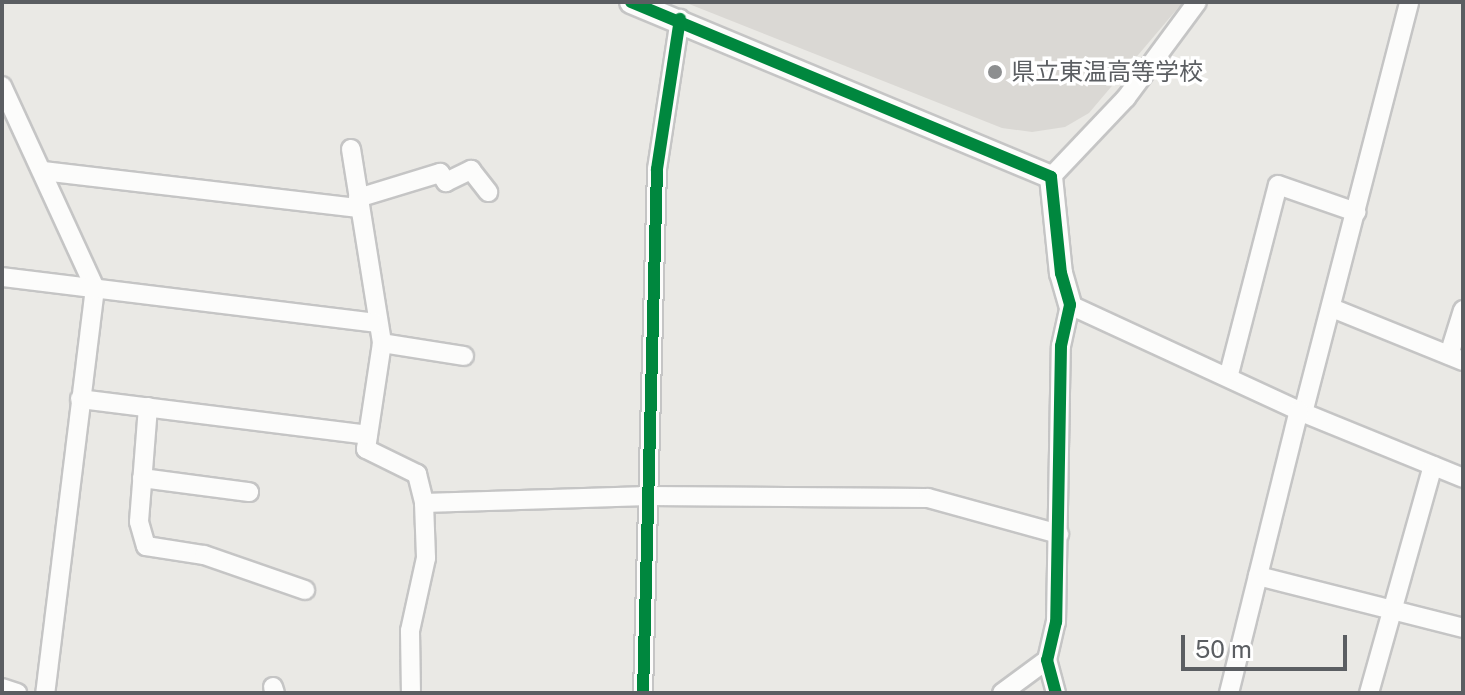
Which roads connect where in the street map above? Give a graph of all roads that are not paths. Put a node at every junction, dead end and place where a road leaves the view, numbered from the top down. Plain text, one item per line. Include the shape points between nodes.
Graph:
1 (631, 2) edge
2 (1197, 2) edge
3 (1409, 2) edge
4 (680, 19) junction
5 (2, 86) edge
6 (351, 149) dead end
7 (43, 171) junction
8 (1051, 177) junction
9 (488, 192) dead end
10 (359, 203) junction
11 (1356, 212) junction
12 (2, 277) edge
13 (95, 288) junction
14 (1070, 305) junction
15 (1332, 308) junction
16 (1463, 310) edge
17 (375, 323) junction
18 (382, 343) junction
19 (464, 356) dead end
20 (1456, 358) edge
21 (1229, 374) junction
22 (80, 399) junction
23 (148, 407) junction
24 (1301, 412) junction
25 (368, 435) junction
26 (1433, 466) junction
27 (142, 478) junction
28 (1463, 478) edge
29 (249, 492) dead end
30 (648, 496) junction
31 (424, 503) junction
32 (1059, 534) junction
33 (1258, 576) junction
34 (305, 590) dead end
35 (1393, 610) junction
36 (1463, 628) edge
37 (1047, 660) junction
38 (2, 688) edge
39 (17, 693) edge
40 (45, 693) edge
41 (411, 693) edge
42 (643, 693) edge
43 (1002, 693) edge
44 (1056, 693) edge
45 (1229, 693) edge
46 (1369, 693) edge

1 - 4 street
2 - 8 street via 1126,98
3 - 11 street
4 - 8 street
4 - 30 street via 657,169
5 - 7 street
6 - 10 street
7 - 10 street
7 - 13 street
8 - 14 street via 1061,273
9 - 10 street via 471,170 446,182 440,173
10 - 17 street
11 - 15 street
11 - 21 street via 1278,185
12 - 13 street
13 - 17 street
13 - 22 street
14 - 21 street
14 - 32 street via 1061,346
15 - 20 street
15 - 24 street
16 - 20 street
17 - 18 street
18 - 19 street
18 - 25 street
21 - 24 street
22 - 23 street
22 - 40 street
23 - 25 street
23 - 27 street
24 - 26 street
24 - 33 street
25 - 31 street via 366,449 417,474
26 - 28 street
26 - 35 street
27 - 29 street
27 - 34 street via 139,522 146,546 204,555
30 - 31 street
30 - 32 street via 928,498
30 - 42 street
31 - 41 street via 426,558 410,631
32 - 37 street via 1056,622
33 - 35 street
33 - 45 street
35 - 36 street
35 - 46 street
37 - 43 street
37 - 44 street
38 - 39 street

